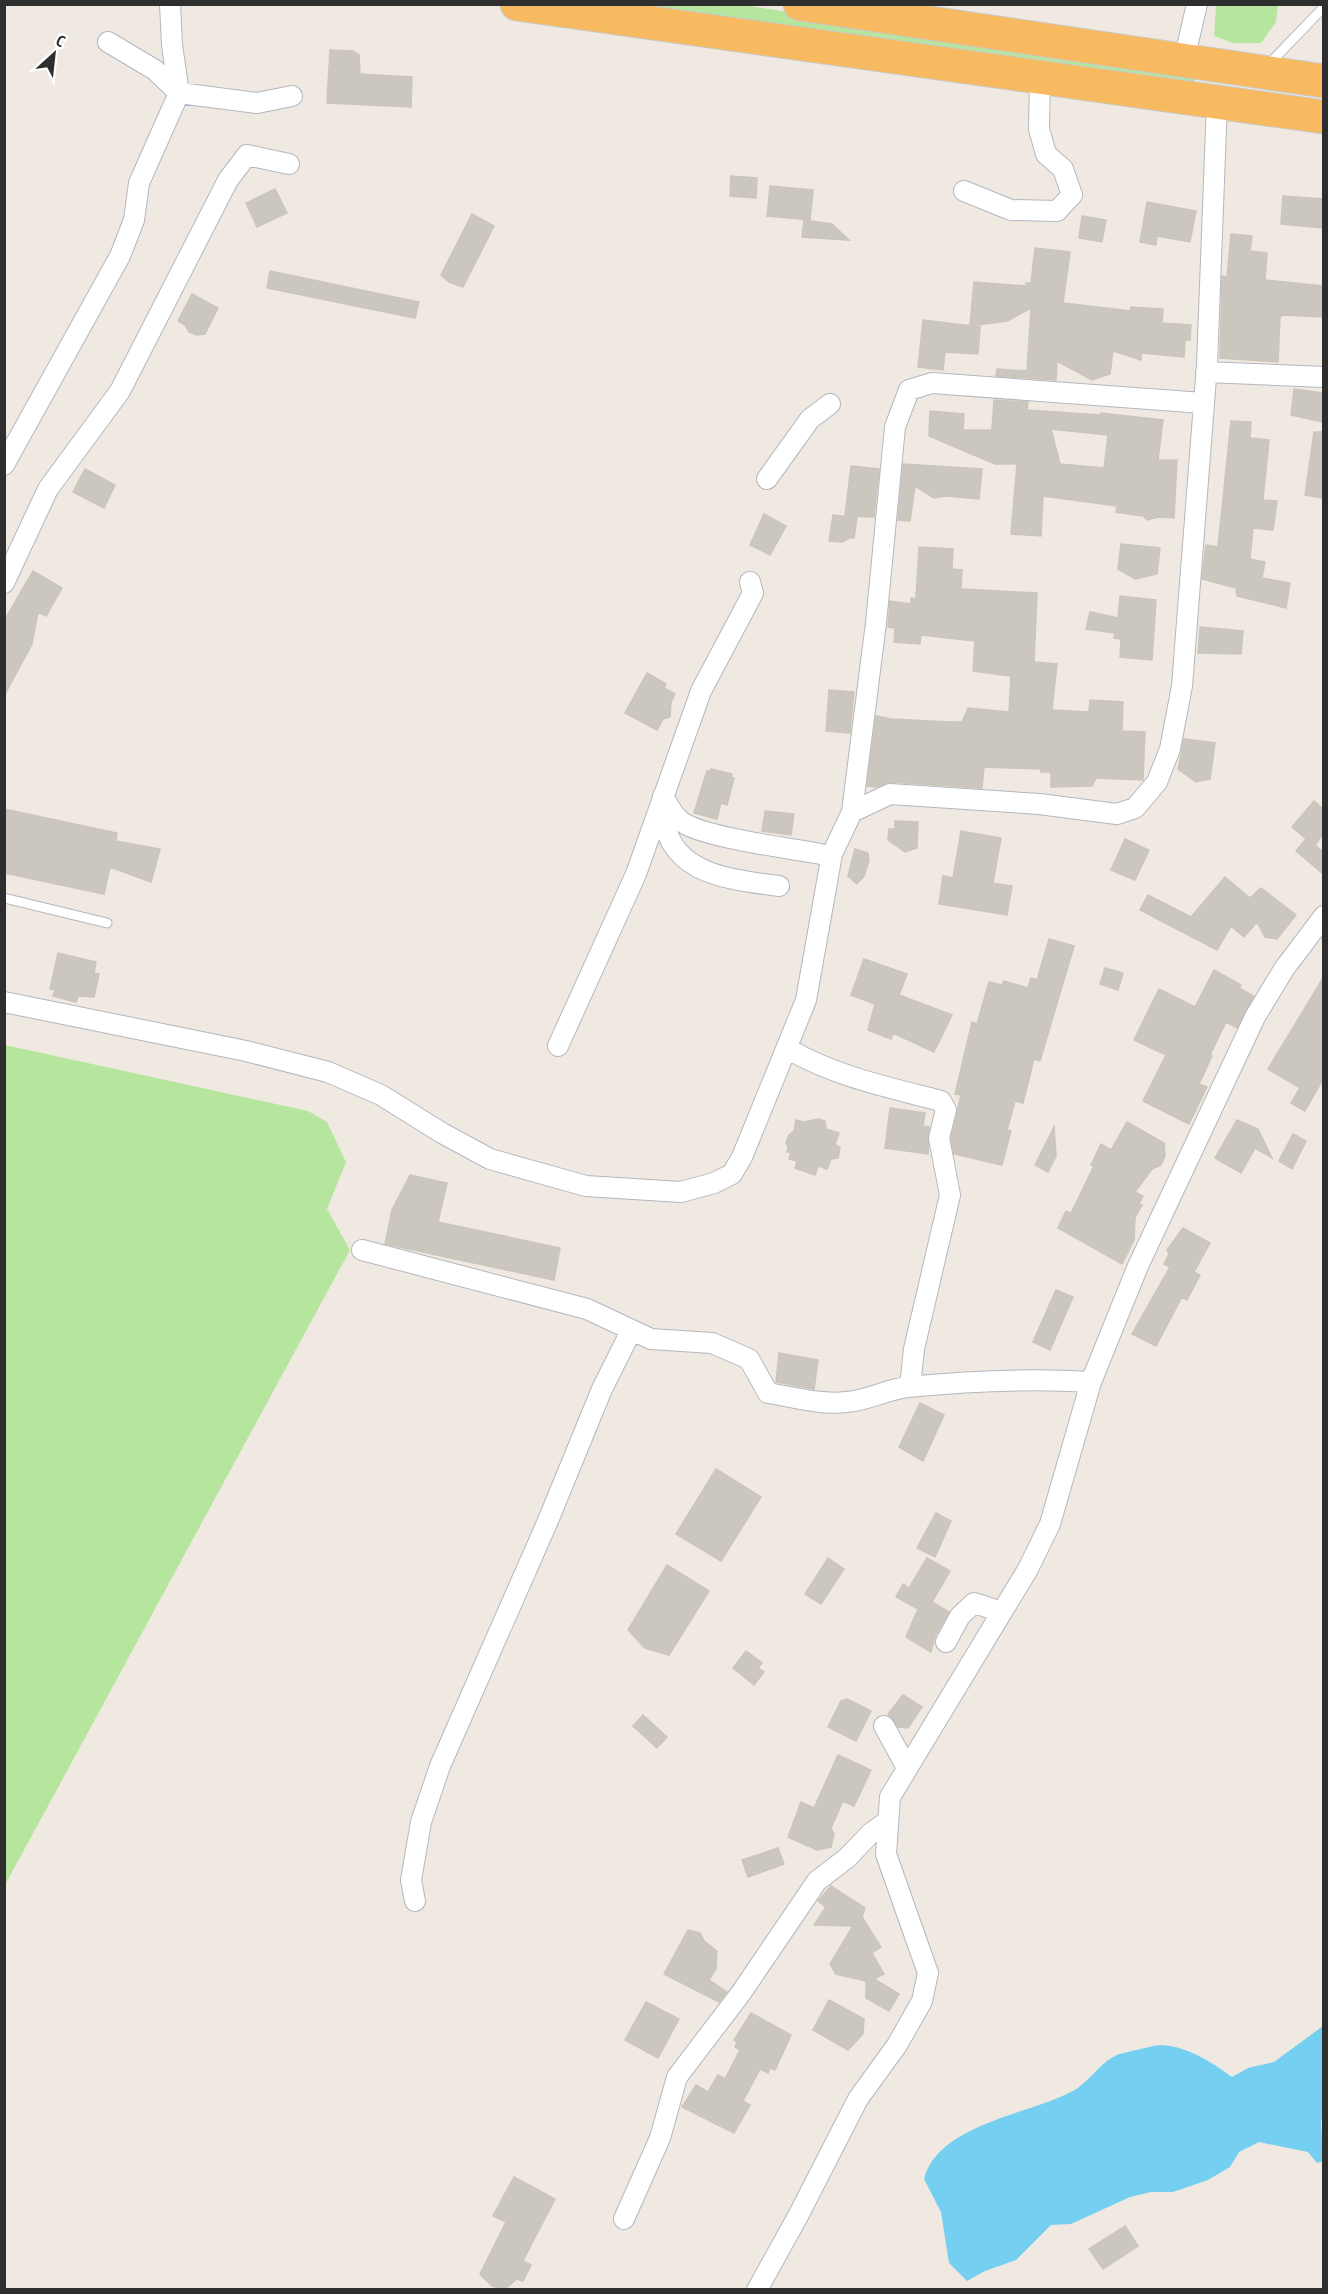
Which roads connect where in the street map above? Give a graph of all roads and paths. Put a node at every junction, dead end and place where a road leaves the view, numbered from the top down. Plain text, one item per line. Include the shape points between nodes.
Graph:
1 (170, 4) edge
2 (517, 4) edge
3 (800, 4) edge
4 (1197, 4) edge
5 (1323, 7) edge
6 (108, 42) dead end
7 (1184, 60) junction
8 (1261, 71) junction
9 (1040, 77) junction
10 (1323, 81) edge
11 (179, 93) junction
12 (292, 96) dead end
13 (1217, 102) junction
14 (1323, 117) edge
15 (289, 164) dead end
16 (964, 191) dead end
17 (1206, 372) junction
18 (1323, 377) edge
19 (1203, 403) junction
20 (830, 404) dead end
21 (4, 465) edge
22 (767, 479) dead end
23 (750, 582) dead end
24 (4, 583) edge
25 (663, 796) junction
26 (852, 812) junction
27 (821, 854) dead end
28 (779, 886) dead end
29 (4, 898) edge
30 (1323, 916) edge
31 (107, 923) dead end
32 (4, 1002) edge
33 (558, 1046) dead end
34 (788, 1049) junction
35 (362, 1250) dead end
36 (631, 1331) junction
37 (1091, 1382) junction
38 (910, 1387) junction
39 (1002, 1612) junction
40 (946, 1642) dead end
41 (884, 1726) dead end
42 (907, 1768) junction
43 (888, 1821) junction
44 (416, 1901) dead end
45 (624, 2218) dead end
46 (757, 2289) edge

1 - 11 street
2 - 9 highway
3 - 7 highway
4 - 7 street
5 - 8 lane
6 - 11 street via 155,70
7 - 8 highway
8 - 10 highway
9 - 13 highway
9 - 16 street via 1039,129 1046,154 1063,169 1072,195 1057,211 1011,210
11 - 12 street via 257,103
11 - 21 street via 139,183 134,220 120,256
13 - 14 highway
13 - 17 street
15 - 24 street via 247,155 228,180 120,391 48,489
17 - 18 street
17 - 19 street
19 - 26 street via 1182,686 1170,749 1157,782 1135,808 1117,814 1039,804 890,794
19 - 26 street via 932,383 909,390 895,428
20 - 22 street via 810,419
23 - 25 street via 753,593 701,691
25 - 27 street via 682,822 706,832
25 - 28 street via 669,840 691,864 718,877
25 - 33 street via 636,874
26 - 34 street via 832,854 806,1000
29 - 31 lane
30 - 37 street via 1255,1017 1138,1266
32 - 34 street via 246,1051 328,1072 381,1095 490,1159 586,1186 645,1190 681,1192 732,1174
34 - 38 street via 819,1067 851,1078 941,1101 946,1110 939,1138 950,1195 914,1348
35 - 36 street via 587,1309
36 - 38 street via 651,1339 712,1343 749,1359 768,1393 846,1402
36 - 44 street via 602,1389 440,1766 421,1822 411,1880
37 - 38 street via 1057,1378
37 - 39 street via 1050,1524
39 - 40 street via 974,1603 960,1616
39 - 42 street
41 - 42 street
42 - 43 street via 890,1797
43 - 45 street via 817,1881 741,1993 677,2077 660,2138
43 - 46 street via 886,1854 928,1973 922,2001 897,2045 858,2099

